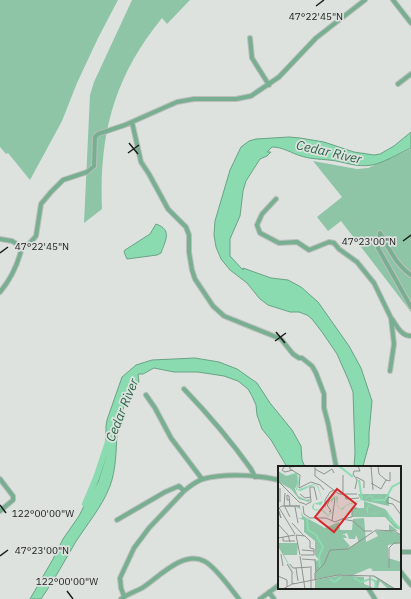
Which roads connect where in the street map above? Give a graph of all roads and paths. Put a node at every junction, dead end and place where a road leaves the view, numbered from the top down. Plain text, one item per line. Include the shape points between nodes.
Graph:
1 (365, 0) edge
2 (393, 0) edge
3 (411, 23) edge
4 (250, 38) dead end
5 (411, 74) edge
6 (398, 84) dead end
7 (269, 85) junction
8 (132, 122) junction
9 (276, 199) dead end
10 (0, 239) edge
11 (22, 247) junction
12 (411, 275) edge
13 (0, 292) edge
14 (411, 307) edge
15 (392, 318) junction
16 (411, 336) edge
17 (390, 371) dead end
18 (184, 389) dead end
19 (146, 395) dead end
20 (336, 466) dead end
21 (255, 477) junction
22 (0, 479) edge
23 (202, 479) junction
24 (278, 480) edge
25 (184, 491) junction
26 (0, 511) edge
27 (117, 520) dead end
28 (401, 573) edge
29 (411, 585) edge
30 (278, 586) edge
31 (369, 589) edge
32 (269, 592) junction
33 (122, 598) edge
34 (239, 599) edge
35 (260, 599) edge
36 (274, 599) edge
37 (375, 599) edge

1 - 7 street via 316,38
2 - 3 street
4 - 7 street via 252,58
5 - 6 street
7 - 8 street via 245,98 177,102
8 - 11 street via 95,137 94,166 86,172 63,180 56,186 42,204 36,236
8 - 20 street via 141,162 168,209 186,227 195,279 218,312 281,339 293,354 312,366 324,394 324,408
9 - 15 street via 262,214 257,225 260,233 279,243 296,242 309,250 330,242 334,243 357,262 374,283
10 - 11 street via 12,241
11 - 13 street via 18,263
12 - 14 street via 396,261 380,233 378,248
15 - 16 street via 403,334
15 - 17 street via 394,344
18 - 21 street via 217,425
19 - 23 street via 171,438
21 - 23 street via 226,476
21 - 24 street
22 - 26 street via 13,496 13,500
23 - 25 street
25 - 27 street via 179,486 165,492
25 - 33 street via 134,548 120,578
28 - 29 street
30 - 32 street
31 - 37 street
32 - 35 street
32 - 36 street
33 - 34 street via 144,587 174,565 194,558 208,563

